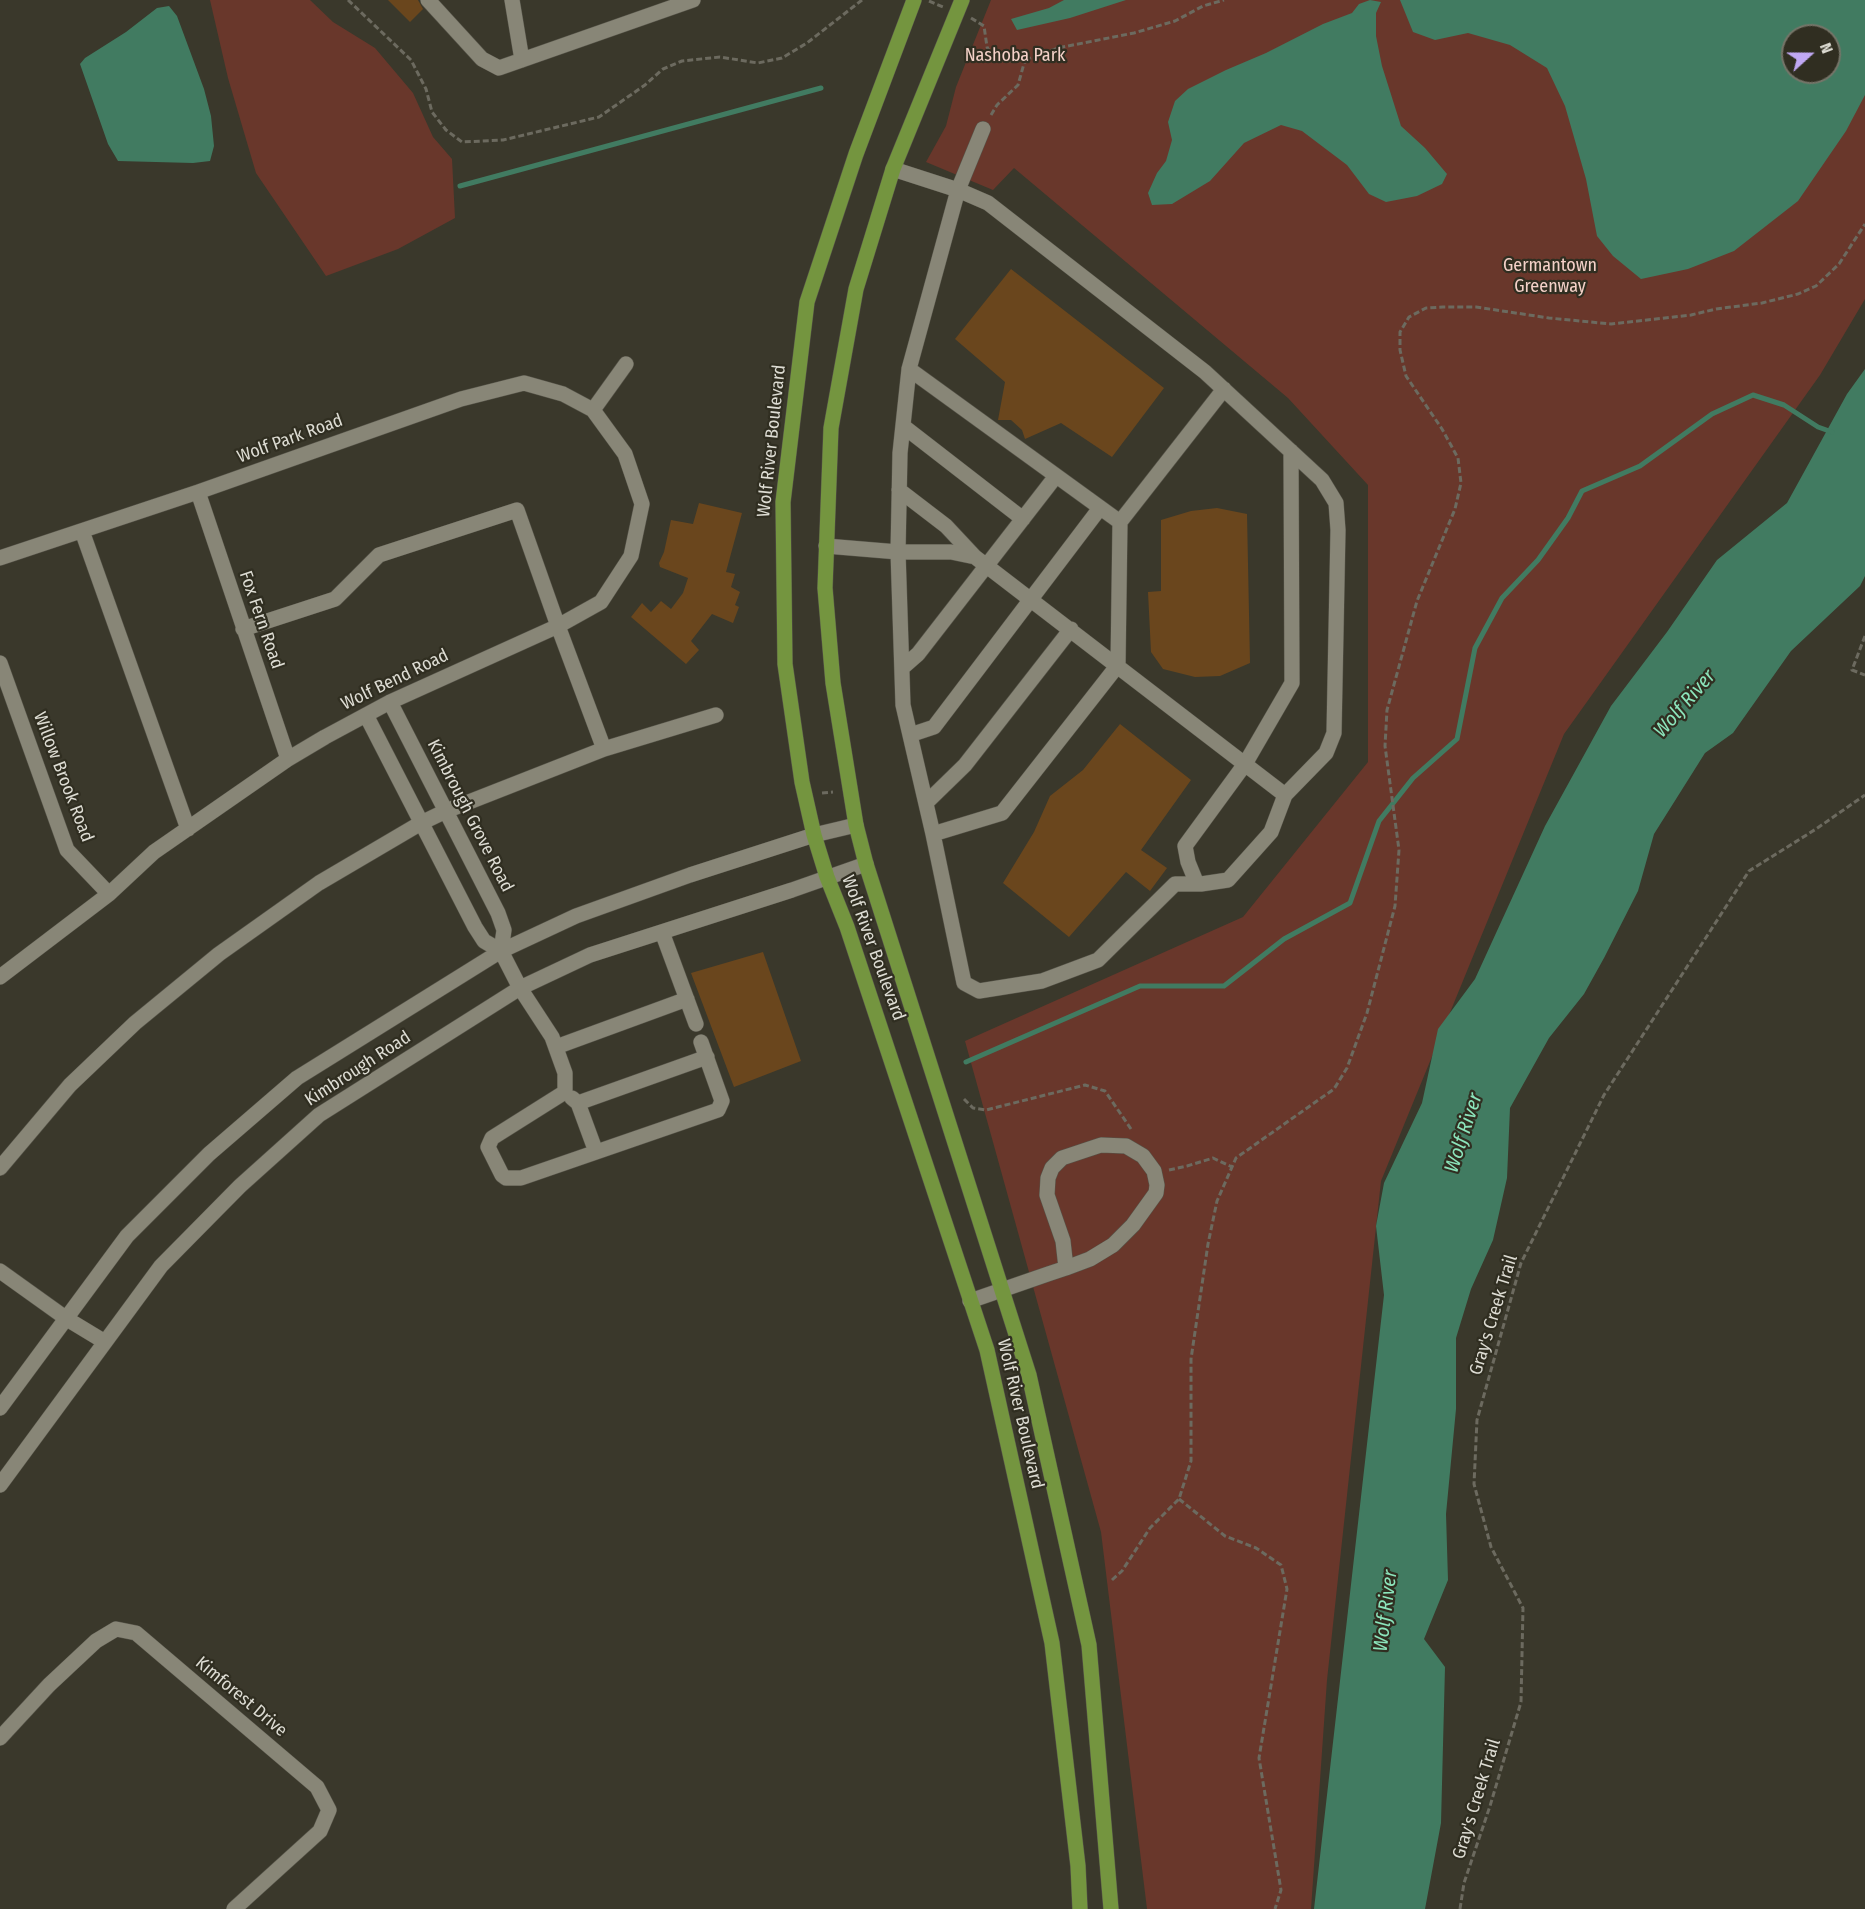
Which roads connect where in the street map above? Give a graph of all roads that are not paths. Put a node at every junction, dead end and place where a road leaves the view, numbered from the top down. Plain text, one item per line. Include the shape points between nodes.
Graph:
1 (428, 0) edge
2 (512, 0) edge
3 (693, 0) edge
4 (914, 0) edge
5 (960, 6) edge
6 (522, 60) junction
7 (983, 129) road end
8 (893, 169) junction
9 (958, 190) junction
10 (626, 364) dead end
11 (909, 369) junction
12 (1224, 389) junction
13 (593, 410) junction
14 (903, 426) junction
15 (1291, 452) junction
16 (1056, 477) junction
17 (899, 490) junction
18 (198, 492) junction
19 (1100, 508) junction
20 (1023, 519) junction
21 (1120, 522) junction
22 (82, 531) junction
23 (826, 546) junction
24 (898, 552) junction
25 (0, 558) edge
26 (981, 561) junction
27 (1032, 599) junction
28 (558, 626) junction
29 (1071, 628) junction
30 (243, 629) junction
31 (0, 663) edge
32 (1118, 665) junction
33 (902, 669) junction
34 (390, 702) junction
35 (366, 715) junction
36 (716, 715) dead end
37 (910, 735) junction
38 (604, 749) junction
39 (288, 759) junction
40 (1245, 764) junction
41 (1286, 795) junction
42 (926, 803) junction
43 (446, 811) junction
44 (421, 823) junction
45 (856, 825) junction
46 (188, 829) junction
47 (933, 834) junction
48 (814, 835) junction
49 (866, 864) junction
50 (827, 877) junction
51 (1197, 884) junction
52 (109, 894) junction
53 (662, 932) junction
54 (501, 951) junction
55 (0, 977) edge
56 (520, 988) junction
57 (687, 999) junction
58 (696, 1023) dead end
59 (701, 1042) dead end
60 (556, 1047) junction
61 (707, 1057) junction
62 (566, 1092) junction
63 (578, 1103) junction
64 (596, 1152) junction
65 (0, 1168) edge
66 (1066, 1268) junction
67 (0, 1271) edge
68 (1002, 1289) junction
69 (970, 1301) junction
70 (67, 1319) junction
71 (105, 1342) junction
72 (0, 1408) edge
73 (0, 1485) edge
74 (0, 1738) edge
75 (234, 1909) edge
76 (1080, 1909) edge
77 (1111, 1909) edge

1 - 6 street via 482,59 499,68
2 - 6 street
3 - 6 street
4 - 48 main road, Wolf River Boulevard via 855,154 807,302 783,502 785,664
5 - 8 main road, Wolf River Boulevard
7 - 9 street
8 - 9 street
8 - 23 main road, Wolf River Boulevard via 856,290 831,428
9 - 11 street
9 - 12 street via 988,203
10 - 13 street
11 - 14 street
11 - 16 street
12 - 15 street
12 - 21 street
13 - 18 street, Wolf Park Road via 563,394 524,383 462,399
13 - 28 street, Wolf Bend Road via 625,454 642,504 631,556 601,602
14 - 17 street
14 - 20 street
15 - 40 street via 1292,683
15 - 41 street via 1322,480 1336,503 1338,530 1334,733 1326,753
16 - 19 street
16 - 20 street
17 - 24 street
17 - 26 street via 946,526
18 - 22 street, Wolf Park Road
18 - 30 street, Fox Fern Road
19 - 21 street
19 - 27 street
20 - 26 street
21 - 32 street
22 - 25 street, Wolf Park Road
22 - 46 street
23 - 24 street
23 - 45 main road, Wolf River Boulevard via 832,683
24 - 26 street via 951,552
24 - 33 street
26 - 27 street
26 - 33 street via 918,654
27 - 29 street
27 - 37 street via 934,727
28 - 30 street via 518,510 379,555 335,599
28 - 34 street, Wolf Bend Road
28 - 38 street
29 - 32 street
29 - 42 street via 965,765
30 - 39 street, Fox Fern Road
31 - 52 street, Willow Brook Road via 67,850
32 - 40 street
32 - 47 street via 1002,813
33 - 37 street via 903,705
34 - 35 street, Wolf Bend Road
34 - 43 street, Kimbrough Grove Road
35 - 39 street, Wolf Bend Road
35 - 44 street, Kimbrough Grove Road
36 - 38 street
37 - 42 street
38 - 43 street
39 - 46 street, Wolf Bend Road
40 - 41 street
40 - 51 street via 1185,846
41 - 51 street via 1271,832 1228,880
42 - 47 street
43 - 44 street
43 - 54 street, Kimbrough Grove Road via 504,930
44 - 54 street, Kimbrough Grove Road via 475,927 484,941
44 - 65 street via 319,883 219,954 135,1023 70,1085
45 - 48 street, Kimbrough Road
45 - 49 main road, Wolf River Boulevard
46 - 52 street, Wolf Bend Road via 154,852
47 - 51 street via 964,983 979,991 1042,981 1098,960 1175,884
48 - 50 main road, Wolf River Boulevard
48 - 54 street, Kimbrough Road via 631,895
49 - 50 street, Kimbrough Road
49 - 68 main road, Wolf River Boulevard
50 - 53 street, Kimbrough Road
50 - 69 main road, Wolf River Boulevard via 851,938
52 - 55 street, Wolf Bend Road
53 - 56 street, Kimbrough Road via 590,955
53 - 57 street
54 - 56 street, Kimbrough Grove Road
54 - 70 street, Kimbrough Road via 297,1078 209,1154 127,1236
56 - 60 street, Kimbrough Grove Road
56 - 71 street, Kimbrough Road via 319,1115 240,1186 161,1266
57 - 58 street
57 - 60 street
59 - 61 street
60 - 62 street, Kimbrough Grove Road via 566,1073
61 - 63 street
61 - 64 street via 723,1101 718,1110
62 - 63 street
62 - 64 street via 492,1138 488,1147 506,1178 521,1178
63 - 64 street
66 - 66 street via 1113,1245 1156,1193 1154,1170 1143,1156 1126,1146 1101,1145 1062,1158 1052,1168 1047,1195 1063,1241
66 - 68 street
67 - 70 street
68 - 69 street
68 - 77 main road, Wolf River Boulevard via 1029,1375 1089,1645
69 - 76 main road, Wolf River Boulevard via 987,1350 1052,1643
70 - 71 street
70 - 72 street, Kimbrough Road
71 - 73 street, Kimbrough Road
74 - 75 street, Kimforest Drive via 96,1641 116,1629 136,1633 317,1787 329,1810 320,1831

